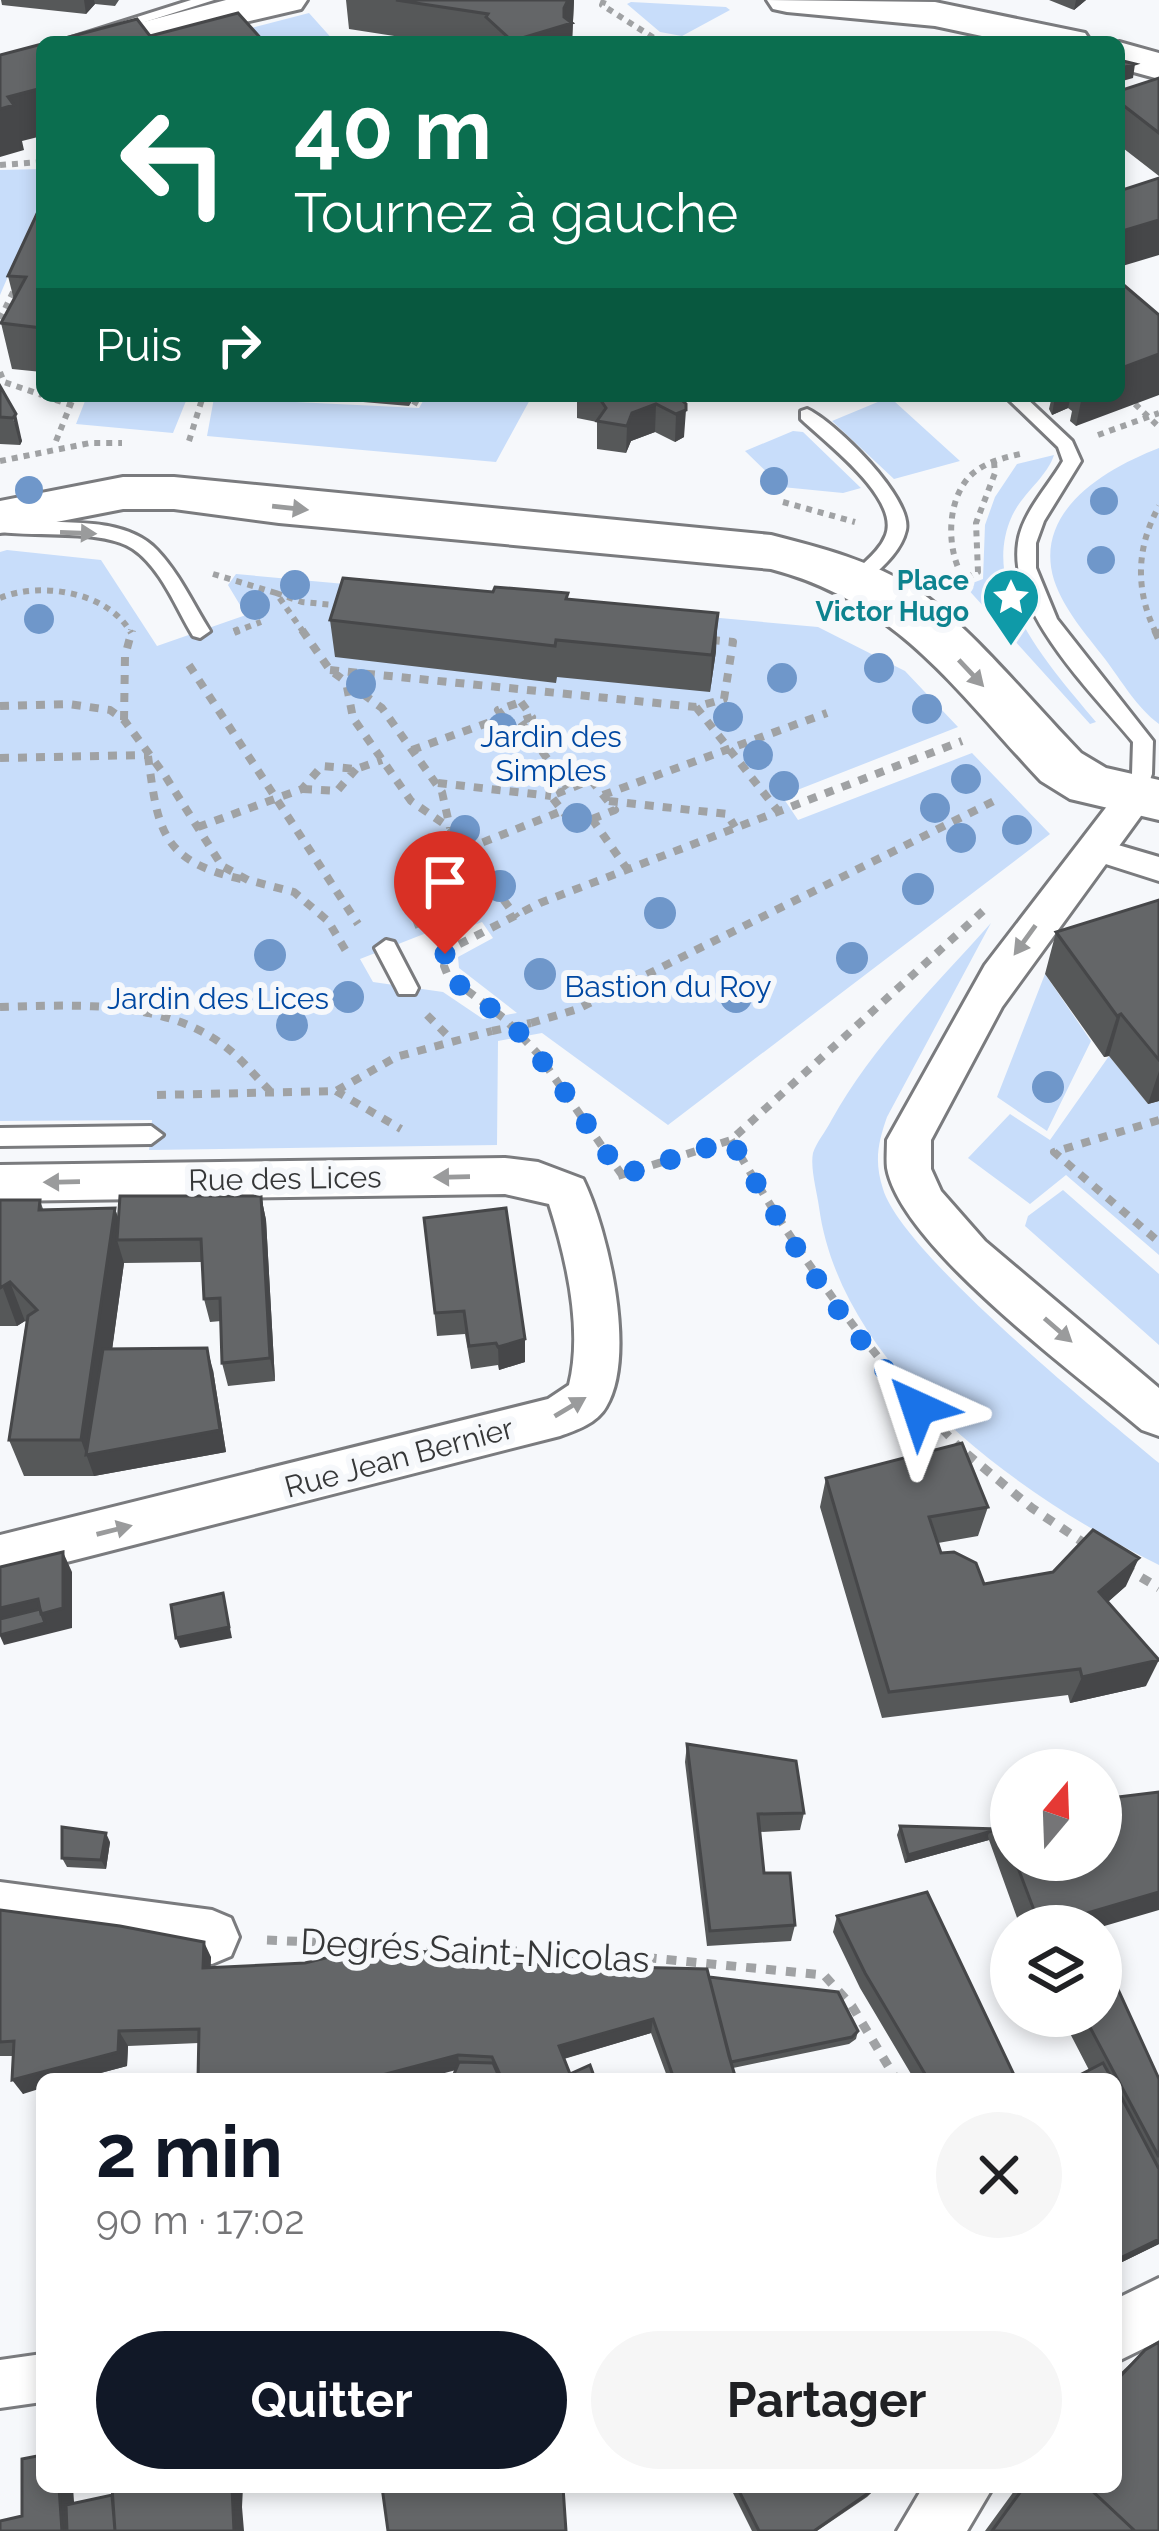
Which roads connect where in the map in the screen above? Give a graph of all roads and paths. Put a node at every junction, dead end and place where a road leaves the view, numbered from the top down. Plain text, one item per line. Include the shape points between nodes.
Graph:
1 (206, 0) edge
2 (287, 0) edge
3 (604, 0) edge
4 (787, 0) edge
5 (85, 36) edge
6 (135, 36) edge
7 (651, 36) edge
8 (1041, 36) edge
9 (1125, 53) edge
10 (1125, 55) edge
11 (1159, 55) edge
12 (1159, 66) edge
13 (36, 162) edge
14 (0, 165) edge
15 (21, 277) edge
16 (0, 319) edge
17 (0, 372) edge
18 (36, 393) edge
19 (72, 402) edge
20 (201, 402) edge
21 (416, 402) edge
22 (1021, 402) edge
23 (1135, 404) edge
24 (414, 405) dead end
25 (1159, 413) edge
26 (807, 415) dead end
27 (1148, 417) junction
28 (1159, 427) edge
29 (1087, 439) dead end
30 (56, 441) dead end
31 (189, 441) dead end
32 (1031, 452) dead end
33 (994, 462) junction
34 (1159, 506) edge
35 (0, 517) edge
36 (0, 526) edge
37 (965, 531) dead end
38 (976, 532) junction
39 (209, 573) dead end
40 (859, 578) junction
41 (275, 593) junction
42 (0, 598) edge
43 (365, 608) edge
44 (261, 622) dead end
45 (200, 631) dead end
46 (220, 637) dead end
47 (1159, 639) edge
48 (710, 640) edge
49 (180, 651) dead end
50 (330, 670) junction
51 (346, 686) junction
52 (524, 690) junction
53 (521, 702) junction
54 (0, 706) edge
55 (696, 706) junction
56 (826, 713) dead end
57 (504, 717) junction
58 (124, 720) junction
59 (520, 721) junction
60 (971, 737) dead end
61 (412, 749) junction
62 (728, 749) junction
63 (147, 755) junction
64 (0, 758) edge
65 (382, 760) junction
66 (356, 770) junction
67 (436, 783) junction
68 (569, 788) junction
69 (302, 789) junction
70 (551, 796) junction
71 (276, 798) junction
72 (606, 798) junction
73 (1147, 799) edge
74 (996, 800) dead end
75 (562, 811) junction
76 (778, 811) junction
77 (592, 819) junction
78 (198, 827) junction
79 (735, 827) junction
80 (450, 828) junction
81 (466, 850) junction
82 (1101, 851) junction
83 (627, 869) junction
84 (1159, 869) edge
85 (248, 880) junction
86 (458, 907) dead end
87 (987, 907) dead end
88 (517, 918) junction
89 (383, 941) junction
90 (351, 960) dead end
91 (407, 988) dead end
92 (0, 1007) edge
93 (420, 1008) dead end
94 (451, 1039) junction
95 (336, 1091) junction
96 (271, 1092) junction
97 (135, 1095) dead end
98 (1159, 1120) edge
99 (410, 1134) dead end
100 (151, 1135) dead end
101 (0, 1137) edge
102 (731, 1140) junction
103 (0, 1183) edge
104 (567, 1192) joint
105 (1159, 1242) edge
106 (1159, 1416) edge
107 (1100, 1553) edge
108 (0, 1557) edge
109 (1120, 1564) edge
110 (1159, 1588) edge
111 (0, 1909) edge
112 (212, 1937) joint
113 (892, 2073) edge
114 (1159, 2308) edge
115 (1122, 2329) edge
116 (36, 2379) edge
117 (0, 2384) edge
118 (957, 2493) edge
119 (928, 2531) edge

1 - 5 lane
2 - 6 main road
3 - 7 path
4 - 8 main road via 935,14
9 - 11 main road
10 - 12 main road
13 - 14 path
15 - 16 path
17 - 18 path via 4,382
19 - 30 path
20 - 31 path
21 - 24 path
22 - 73 lane via 1072,461 1037,514 1026,546 1029,578 1063,640 1143,741
23 - 27 path
25 - 27 path
26 - 40 lane via 896,512 891,541
27 - 28 path
27 - 29 path
32 - 33 path
33 - 38 path
33 - 38 path via 971,474 956,504 954,554 964,579 978,572
34 - 47 path via 1147,528 1139,586
35 -> 40 main road via 123,493 174,493 771,552
36 -> 45 lane via 138,543
37 - 38 path
39 - 41 path
40 -> 73 main road via 913,613 1061,767 1090,785
41 - 43 path
41 - 50 path
42 - 58 path via 16,589 62,591 116,612 132,630
44 - 46 path
48 - 55 path via 733,642 724,700
49 - 71 path
50 - 51 path
50 - 52 path
51 - 61 path via 382,708
51 - 65 path via 353,718
52 - 53 path
52 - 55 path
53 - 57 path via 498,710
53 - 59 path via 532,717
54 - 58 path via 68,704
55 - 62 path
56 - 62 path
57 - 59 path via 509,725
57 - 61 path
58 - 63 path
59 - 68 path
60 - 76 path
61 - 67 path
62 - 72 path
62 - 76 path
63 - 64 path
63 - 78 path
63 - 85 path via 154,821 176,857 204,873
65 - 66 path
65 - 80 path via 411,801
66 - 69 path via 337,791
66 - 69 path via 322,766
67 - 70 path
67 - 80 path
68 - 70 path
68 - 72 path via 591,780
69 - 71 path
70 - 75 path
71 - 78 path
71 - 89 path
72 - 77 path via 615,810
72 - 79 path via 727,814
73 - 82 street
74 - 94 path, bridge via 578,1009
75 - 77 path via 574,826
75 - 81 path
76 - 79 path
77 - 83 path
78 - 85 path via 222,866
79 - 83 path
80 - 81 path
81 - 88 path
82 - 84 street
82 -> 106 street via 998,978 909,1140 908,1169 924,1202 969,1254
83 - 88 path
85 - 90 path via 293,892 328,921
86 - 89 path
87 - 102 path
88 - 102 path via 454,943 444,969 523,1036 622,1175
89 - 91 lane
92 - 96 path via 150,1011 218,1040
93 - 94 path
94 - 95 path via 396,1057
95 - 96 path
95 - 99 path
96 - 97 path
98 - 105 path via 1054,1152
100 - 101 lane
102 - 107 path via 790,1244 868,1353 1003,1490
104 -> 103 street, Rue des Lices via 505,1176
108 -> 104 street, Rue Jean Bernier via 560,1416 588,1398 598,1368 580,1223
109 - 110 path
111 - 112 street
112 - 113 path, Degrés Saint-Nicolas via 824,1975
114 - 115 street
116 - 117 street
118 - 119 street

